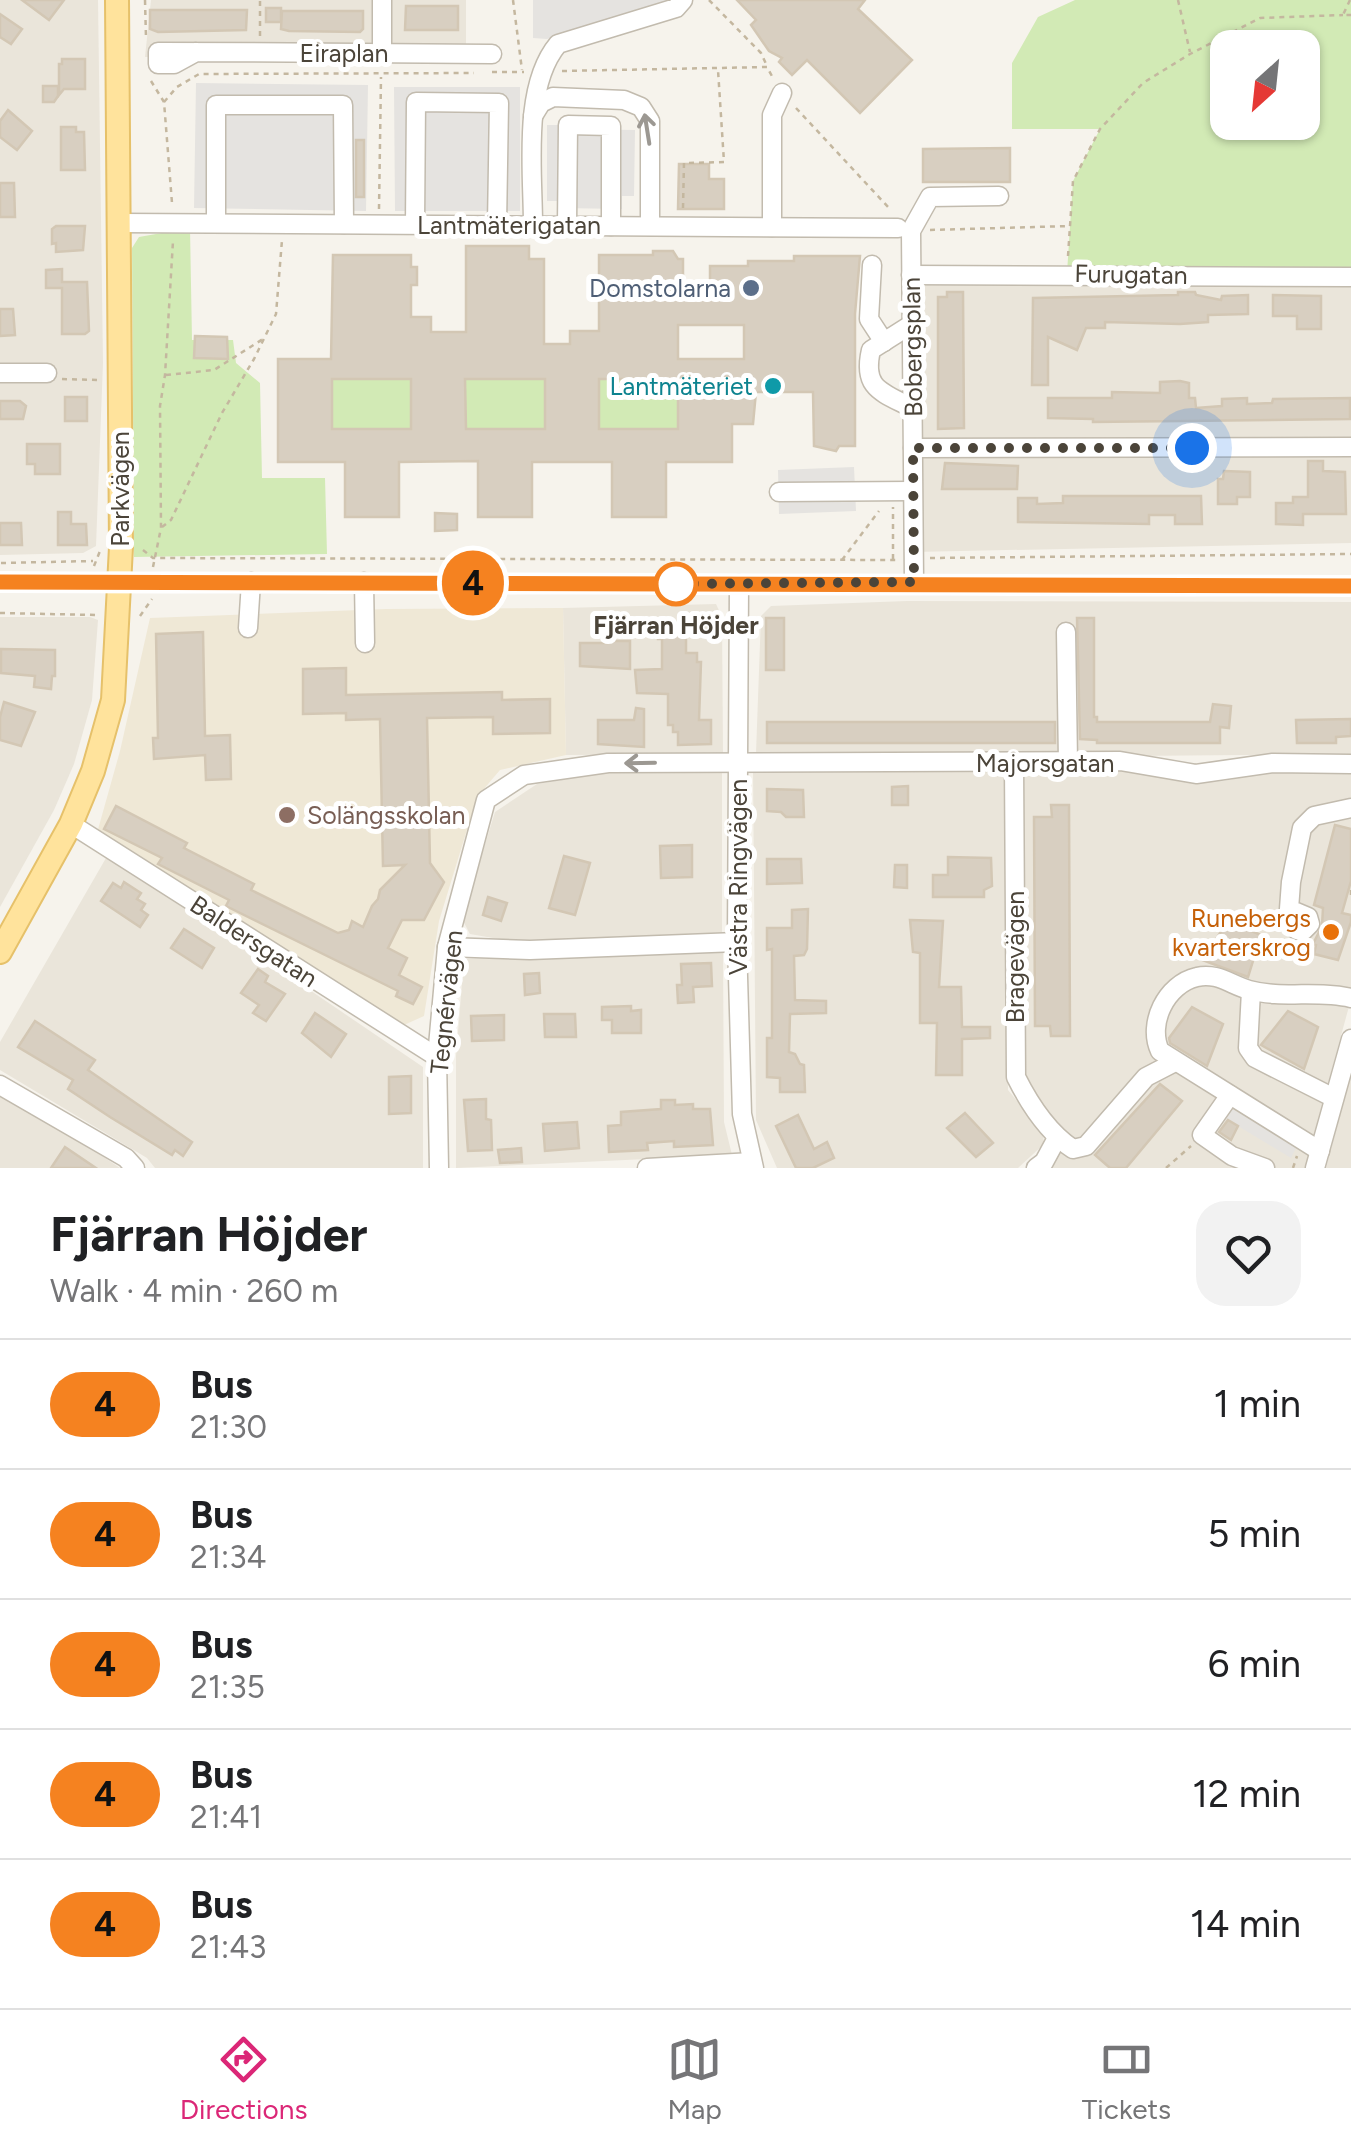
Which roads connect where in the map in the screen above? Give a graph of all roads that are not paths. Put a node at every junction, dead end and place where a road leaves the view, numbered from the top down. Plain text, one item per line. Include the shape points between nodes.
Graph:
1 (117, 0) edge
2 (382, 0) edge
3 (683, 0) edge
4 (196, 52) dead end
5 (382, 53) junction
6 (492, 54) dead end
7 (782, 93) road end
8 (533, 116) junction
9 (999, 196) dead end
10 (216, 223) junction
11 (120, 224) junction
12 (344, 224) junction
13 (415, 224) junction
14 (497, 225) junction
15 (533, 225) junction
16 (567, 226) junction
17 (610, 226) junction
18 (650, 226) junction
19 (772, 227) junction
20 (904, 230) junction
21 (872, 265) dead end
22 (911, 274) junction
23 (1351, 277) edge
24 (912, 324) junction
25 (884, 342) junction
26 (0, 373) edge
27 (47, 373) road end
28 (912, 408) junction
29 (913, 448) junction
30 (1351, 448) edge
31 (778, 492) dead end
32 (902, 492) junction
33 (0, 582) edge
34 (120, 582) junction
35 (251, 582) junction
36 (364, 582) junction
37 (914, 582) junction
38 (739, 584) junction
39 (1351, 586) edge
40 (248, 628) dead end
41 (1066, 632) dead end
42 (366, 644) dead end
43 (737, 762) junction
44 (1068, 762) junction
45 (1014, 764) junction
46 (1351, 764) edge
47 (1351, 808) edge
48 (71, 824) junction
49 (1290, 909) dead end
50 (737, 942) junction
51 (447, 946) junction
52 (0, 952) edge
53 (1251, 991) junction
54 (1351, 998) edge
55 (1351, 1039) edge
56 (437, 1058) junction
57 (1175, 1062) junction
58 (0, 1084) edge
59 (1230, 1095) junction
60 (1334, 1098) junction
61 (1057, 1138) junction
62 (1318, 1160) edge
63 (753, 1165) edge
64 (1043, 1166) edge
65 (135, 1168) edge
66 (439, 1168) edge
67 (647, 1168) edge
68 (1265, 1168) edge

1 - 11 main road, Parkvägen
2 - 5 street
3 - 8 street via 676,8 558,44 531,72
4 - 5 street, Eiraplan
5 - 6 street, Eiraplan
7 - 19 street via 772,115
8 - 15 street
18 -> 8 street via 650,121 641,107 624,100 553,97
9 - 20 street via 930,197
10 - 11 street, Lantmäterigatan
10 - 12 street, Lantmäterigatan
10 - 12 street via 216,105 344,105
11 - 34 main road, Parkvägen
12 - 13 street, Lantmäterigatan
13 - 14 street, Lantmäterigatan
13 - 14 street via 416,102 499,103
14 - 15 street, Lantmäterigatan
15 - 16 street, Lantmäterigatan
16 - 17 street, Lantmäterigatan
16 - 17 street via 568,125 611,126
17 - 18 street, Lantmäterigatan
18 - 19 street, Lantmäterigatan
19 - 20 street, Lantmäterigatan
20 - 22 street, Bobergsplan
21 - 25 street via 869,319
22 - 23 street, Furugatan
22 - 24 street, Bobergsplan
24 - 25 street
24 - 28 street, Bobergsplan
25 - 28 street via 871,350 866,370 877,390
26 - 27 street
28 - 29 street, Bobergsplan
29 - 30 street
29 - 32 street, Bobergsplan
31 - 32 street
32 - 37 street, Bobergsplan
33 - 34 street
34 - 35 street
34 - 48 main road, Parkvägen via 113,700
35 - 36 street
35 - 40 street
36 - 38 street
36 - 42 street
37 - 38 street
37 - 39 street
38 - 43 street, Västra Ringvägen
41 - 44 street
43 - 45 street, Majorsgatan
43 - 50 street, Västra Ringvägen
43 -> 51 street, Tegnérvägen via 608,763 524,775 486,800
44 - 45 street, Majorsgatan
44 - 46 street, Majorsgatan via 1120,761 1196,774 1273,763
45 - 61 street, Bragevägen via 1016,1076
47 - 49 street via 1314,816 1302,828
48 - 52 main road, Parkvägen
48 - 56 street, Baldersgatan
50 - 51 street via 530,950
50 - 63 street, Västra Ringvägen via 742,1114
51 - 56 street, Tegnérvägen
53 - 54 street
53 - 57 street via 1213,976 1185,981 1172,992 1155,1023 1155,1041
53 - 60 street via 1248,1048 1255,1058
55 - 60 street
56 - 66 street, Tegnérvägen
57 - 59 street
57 - 61 street via 1146,1078 1086,1146 1073,1149
58 - 65 street
59 - 62 street
59 - 68 street via 1202,1135
60 - 62 street
61 - 64 street
63 - 67 street

